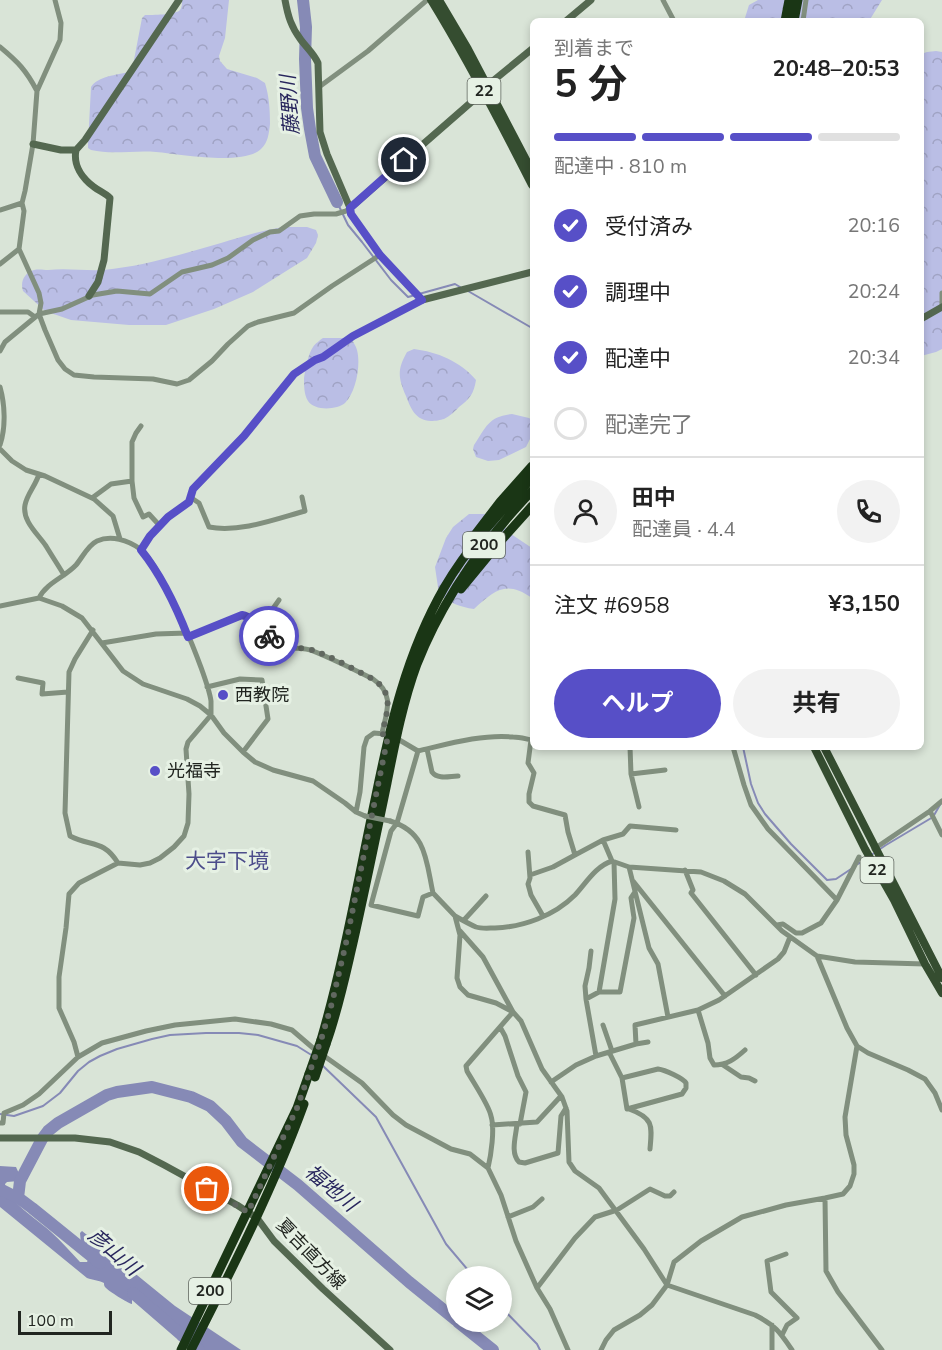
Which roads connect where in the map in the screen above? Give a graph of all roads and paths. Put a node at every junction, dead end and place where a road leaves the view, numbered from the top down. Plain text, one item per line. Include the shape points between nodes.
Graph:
1 (55, 0) edge
2 (179, 0) edge
3 (285, 0) edge
4 (429, 0) edge
5 (439, 0) edge
6 (591, 0) edge
7 (663, 0) edge
8 (787, 0) edge
9 (798, 0) edge
10 (806, 0) edge
11 (570, 18) edge
12 (672, 18) edge
13 (785, 18) edge
14 (795, 18) edge
15 (803, 18) edge
16 (0, 47) edge
17 (530, 51) edge
18 (320, 87) junction
19 (486, 88) junction
20 (36, 91) junction
21 (33, 144) junction
22 (76, 150) junction
23 (530, 167) edge
24 (530, 181) edge
25 (22, 202) junction
26 (350, 208) junction
27 (0, 210) edge
28 (19, 249) junction
29 (380, 255) junction
30 (0, 264) edge
31 (530, 272) edge
32 (942, 293) edge
33 (89, 296) junction
34 (422, 300) junction
35 (942, 307) edge
36 (0, 312) edge
37 (37, 315) junction
38 (924, 317) edge
39 (0, 351) edge
40 (0, 387) edge
41 (141, 426) dead end
42 (0, 447) edge
43 (530, 468) edge
44 (39, 474) junction
45 (530, 480) edge
46 (132, 481) junction
47 (530, 493) edge
48 (190, 497) junction
49 (302, 497) dead end
50 (92, 498) junction
51 (530, 508) edge
52 (160, 526) junction
53 (120, 539) junction
54 (141, 550) junction
55 (64, 575) junction
56 (444, 587) junction
57 (39, 598) junction
58 (279, 600) dead end
59 (0, 606) edge
60 (445, 606) junction
61 (260, 627) junction
62 (93, 630) junction
63 (187, 635) junction
64 (102, 644) junction
65 (18, 678) dead end
66 (207, 687) junction
67 (68, 692) junction
68 (211, 715) junction
69 (389, 736) junction
70 (530, 740) edge
71 (427, 749) junction
72 (530, 750) edge
73 (630, 750) edge
74 (734, 750) edge
75 (816, 750) edge
76 (826, 750) edge
77 (418, 751) junction
78 (243, 752) junction
79 (665, 770) dead end
80 (631, 774) junction
81 (458, 776) dead end
82 (942, 801) edge
83 (639, 807) dead end
84 (930, 811) junction
85 (356, 812) junction
86 (398, 823) junction
87 (676, 830) dead end
88 (942, 835) edge
89 (603, 840) junction
90 (876, 848) junction
91 (528, 852) dead end
92 (868, 853) junction
93 (575, 855) junction
94 (859, 857) dead end
95 (613, 861) junction
96 (118, 863) junction
97 (629, 867) junction
98 (685, 870) junction
99 (530, 875) junction
100 (632, 879) junction
101 (635, 892) junction
102 (432, 893) junction
103 (486, 896) dead end
104 (837, 900) junction
105 (455, 916) junction
106 (543, 916) junction
107 (464, 920) junction
108 (777, 925) junction
109 (459, 928) junction
110 (790, 937) junction
111 (591, 951) dead end
112 (818, 956) junction
113 (925, 964) junction
114 (939, 966) edge
115 (756, 975) junction
116 (942, 978) edge
117 (599, 992) junction
118 (942, 993) edge
119 (725, 996) junction
120 (586, 999) junction
121 (698, 1010) junction
122 (513, 1012) junction
123 (668, 1017) junction
124 (603, 1026) dead end
125 (500, 1027) junction
126 (648, 1041) dead end
127 (636, 1044) junction
128 (857, 1046) junction
129 (745, 1050) dead end
130 (610, 1051) junction
131 (596, 1056) junction
132 (78, 1057) junction
133 (723, 1065) junction
134 (621, 1078) junction
135 (755, 1081) dead end
136 (551, 1082) junction
137 (561, 1096) junction
138 (566, 1108) junction
139 (627, 1109) junction
140 (942, 1110) edge
141 (0, 1123) edge
142 (519, 1124) junction
143 (492, 1125) junction
144 (0, 1138) edge
145 (651, 1149) dead end
146 (488, 1168) junction
147 (674, 1192) dead end
148 (261, 1196) junction
149 (825, 1198) junction
150 (542, 1199) dead end
151 (617, 1210) junction
152 (248, 1212) junction
153 (508, 1217) junction
154 (257, 1218) junction
155 (786, 1254) dead end
156 (667, 1285) junction
157 (537, 1287) junction
158 (771, 1325) junction
159 (782, 1335) junction
160 (181, 1350) edge
161 (191, 1350) edge
162 (390, 1350) edge
163 (568, 1350) edge
164 (601, 1350) edge
165 (772, 1350) edge
166 (792, 1350) edge
167 (882, 1350) edge

1 - 20 street via 61,23 60,40
2 - 22 street
3 - 18 street via 288,18 318,63
4 - 18 street
4 - 19 main road, 22
5 - 19 main road, 22
6 - 11 street
7 - 12 street
8 - 13 highway
9 - 14 highway
10 - 15 street
16 - 20 street via 21,64
17 - 19 street
18 - 26 street via 320,132
19 - 23 main road, 22
19 - 24 main road, 22
19 - 26 street
20 - 21 street
21 - 22 street
21 - 25 street
22 - 33 street via 77,168 110,198 104,260
25 - 27 street
25 - 28 street
26 - 29 street
26 - 33 street via 336,214 300,216 228,258 182,272 150,294 117,291
28 - 30 street
28 - 37 street via 39,293
29 - 34 street
29 - 37 street via 294,313 248,326 189,380 177,384 74,375 58,360
31 - 34 street
32 - 35 street
33 - 37 street
34 - 48 street via 353,336 294,374
35 - 38 street
36 - 37 street
37 - 39 street
40 - 42 street via 4,406
41 - 46 street via 132,442
42 - 44 street via 12,461
43 - 56 highway via 480,527
44 - 50 street
44 - 55 street via 25,511 30,526
45 - 56 highway, 200 via 498,515
46 - 50 street via 111,484
46 - 52 street via 134,498 143,517 149,514
47 - 60 highway, 200 via 476,556
48 - 49 street via 199,503 209,527 216,528 256,525 305,511
48 - 52 street
50 - 53 street via 113,516
51 - 60 highway
52 - 54 street
53 - 54 street
53 - 55 street via 97,541
54 - 63 street via 168,592
55 - 57 street via 42,591
56 - 69 highway, 200 via 418,642
57 - 59 street
57 - 62 street via 62,606
58 - 61 street
60 - 69 highway, 200
61 - 63 street via 242,615
61 - 69 street via 279,646 311,650 380,684 389,702
62 - 64 street
62 - 67 street via 69,672
63 - 64 street via 156,634
63 - 66 street
64 - 68 street via 123,671 143,684 187,699
65 - 67 street via 43,683 42,694
66 - 68 street
66 - 78 street via 240,679 262,680 268,719
67 - 96 street via 65,813 70,836 105,847
68 - 78 street
68 - 96 street via 186,748 189,794 184,836 150,863
69 - 77 street
69 - 85 street via 374,733 367,738
69 - 148 highway, 200, bridge via 336,1018
70 - 71 street via 488,738
71 - 77 street
71 - 81 street via 435,775
72 - 93 street via 528,763 534,772 529,802 565,815
73 - 80 street
74 - 104 street via 751,805 768,829
75 - 92 main road, 22
76 - 90 main road, 22
77 - 86 street
78 - 85 street via 273,770 313,782
79 - 80 street
80 - 83 street
82 - 84 street
84 - 88 street
84 - 90 street
85 - 86 street, bridge
86 - 102 street via 414,833 423,848
86 - 102 street via 392,831 371,905 418,916 423,897
87 - 89 street via 630,826 623,834
89 - 93 street
89 - 95 street
90 - 92 street
90 - 114 main road, 22
91 - 99 street
92 - 113 main road, 22
93 - 99 street
94 - 104 street
95 - 97 street
95 - 106 street via 600,866 572,897
95 - 117 street via 615,899
96 - 132 street via 80,883 69,894 59,1008
97 - 98 street
97 - 100 street
98 - 108 street via 724,881 745,894
98 - 115 street via 691,893
99 - 106 street via 531,895
100 - 101 street
100 - 119 street
101 - 117 street via 631,898 633,918 620,992
101 - 123 street via 649,948 658,964
102 - 105 street
103 - 107 street
104 - 108 street via 821,923 802,933
105 - 107 street
105 - 109 street
106 - 107 street via 511,928 476,927
108 - 110 street
109 - 122 street via 483,957
109 - 122 street via 460,987 468,995
110 - 112 street
110 - 115 street via 778,959
111 - 120 street
112 - 113 street via 855,962
112 - 128 street
113 - 114 street
113 - 118 main road, 22
114 - 116 main road, 22
115 - 119 street
117 - 120 street
119 - 121 street
120 - 131 street
121 - 123 street
121 - 133 street via 710,1058 714,1065
122 - 125 street
122 - 136 street
123 - 127 street via 635,1025
124 - 130 street
125 - 142 street via 526,1092
125 - 143 street via 466,1066 491,1115
126 - 127 street
127 - 130 street
128 - 140 street via 925,1079
128 - 149 street via 845,1117 854,1174 843,1194
129 - 133 street
130 - 131 street
130 - 134 street
131 - 136 street
132 - 141 street via 39,1094 4,1113
132 - 146 street via 102,1043 175,1025 235,1019 271,1024 292,1030 338,1064 406,1125 451,1149 470,1154
133 - 135 street
134 - 139 street
134 - 139 street via 662,1069 686,1083 682,1094
136 - 137 street
137 - 138 street
137 - 142 street via 537,1122
138 - 142 street via 561,1116 558,1153 519,1162 514,1153
138 - 151 street via 574,1171 599,1188
139 - 145 street via 649,1121
142 - 143 street
143 - 146 street
144 - 152 street, 夏吉直方線 via 110,1142 139,1152
146 - 153 street
147 - 151 street via 665,1196 650,1189
148 - 152 highway, 200
148 - 154 highway, 200
149 - 156 street via 742,1217 674,1262
149 - 167 street via 826,1271
150 - 153 street
151 - 156 street
151 - 157 street via 595,1218
152 - 154 street, 夏吉直方線
152 - 160 highway, 200
153 - 157 street
154 - 161 highway, 200
154 - 162 street, 夏吉直方線 via 322,1290
155 - 159 street via 767,1261 771,1292 797,1318
156 - 158 street via 755,1315
156 - 164 street via 652,1305 614,1330
157 - 163 street
158 - 159 street
158 - 165 street
159 - 166 street

